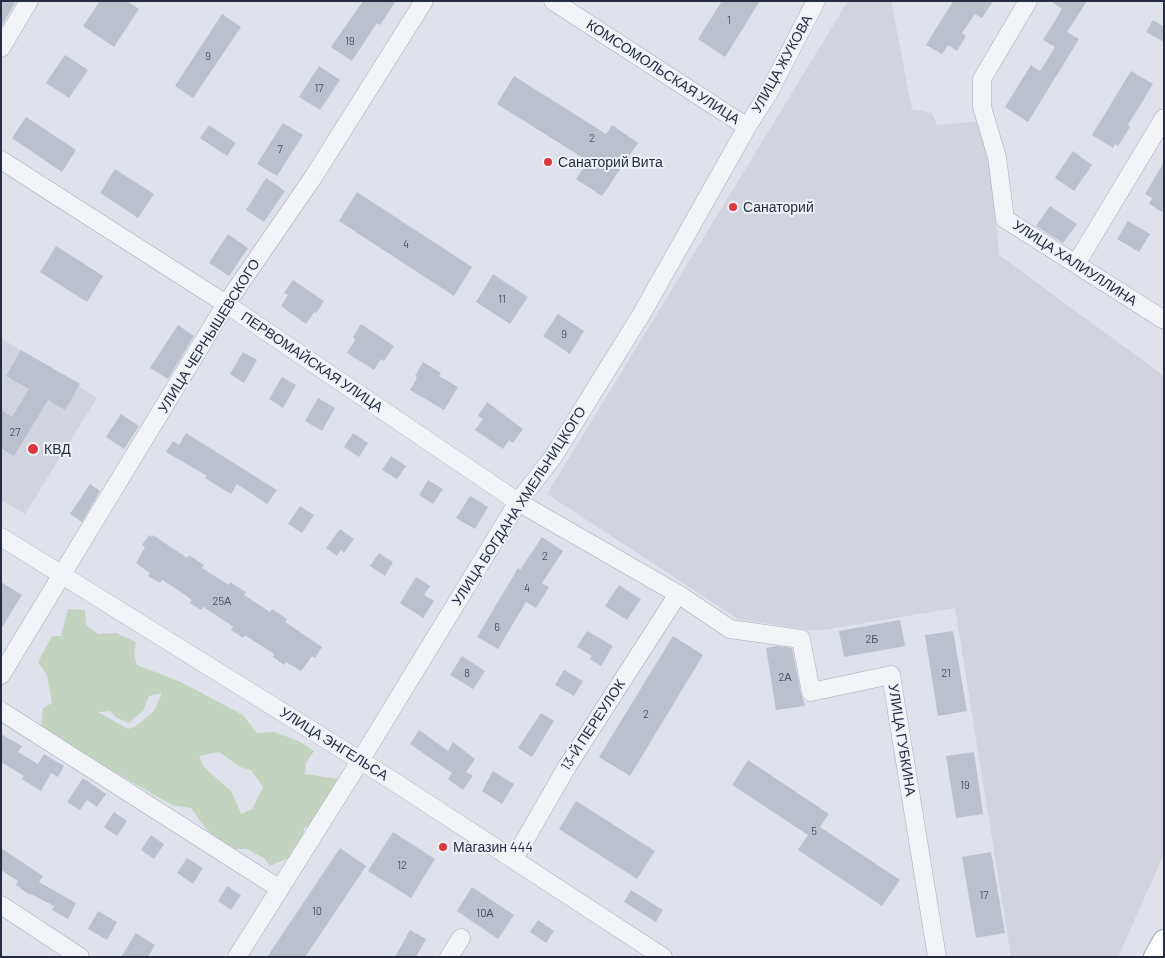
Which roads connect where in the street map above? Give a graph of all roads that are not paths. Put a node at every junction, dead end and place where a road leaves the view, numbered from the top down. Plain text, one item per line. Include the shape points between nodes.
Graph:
1 (29, 1) edge
2 (424, 1) edge
3 (553, 1) edge
4 (816, 1) edge
5 (1028, 1) edge
6 (1, 48) edge
7 (1164, 118) edge
8 (747, 127) junction
9 (1, 160) edge
10 (1076, 264) junction
11 (226, 304) junction
12 (1164, 320) edge
13 (518, 502) junction
14 (1, 537) edge
15 (63, 574) junction
16 (678, 594) junction
17 (1, 675) edge
18 (1, 711) edge
19 (360, 761) junction
20 (514, 859) junction
21 (280, 889) junction
22 (1, 906) edge
23 (462, 938) dead end
24 (1164, 941) edge
25 (640, 951) edge
26 (80, 957) edge
27 (237, 957) edge
28 (449, 957) edge
29 (663, 957) edge
30 (938, 957) edge
31 (1155, 957) edge

1 - 6 street
2 - 11 street, УЛИЦА ЧЕРНЫШЕВСКОГО via 314,176
3 - 8 street, КОМСОМОЛЬСКАЯ УЛИЦА
4 - 8 street, УЛИЦА ЖУКОВА via 768,94
5 - 10 street, УЛИЦА ХАЛИУЛЛИНА via 982,78 982,106 997,157 1005,219
7 - 10 street
8 - 13 street, УЛИЦА БОГДАНА ХМЕЛЬНИЦКОГО via 641,315 553,457
9 - 11 street, ПЕРВОМАЙСКАЯ УЛИЦА
10 - 12 street, УЛИЦА ХАЛИУЛЛИНА
11 - 13 street, ПЕРВОМАЙСКАЯ УЛИЦА
11 - 15 street, УЛИЦА ЧЕРНЫШЕВСКОГО
13 - 16 street, УЛИЦА ГУБКИНА
13 - 19 street, УЛИЦА БОГДАНА ХМЕЛЬНИЦКОГО
14 - 15 street, УЛИЦА ЭНГЕЛЬСА
15 - 17 street, УЛИЦА ЧЕРНЫШЕВСКОГО
15 - 19 street, УЛИЦА ЭНГЕЛЬСА
16 - 20 street, 13-Й ПЕРЕУЛОК via 568,765
16 - 30 street, УЛИЦА ГУБКИНА via 730,629 801,640 810,692 891,675
18 - 21 street
19 - 20 street, УЛИЦА ЭНГЕЛЬСА
19 - 21 street, УЛИЦА БОГДАНА ХМЕЛЬНИЦКОГО
20 - 25 street, УЛИЦА ЭНГЕЛЬСА
21 - 27 street, УЛИЦА БОГДАНА ХМЕЛЬНИЦКОГО
22 - 26 street
23 - 28 street
24 - 31 main road
25 - 29 street, УЛИЦА ЭНГЕЛЬСА

